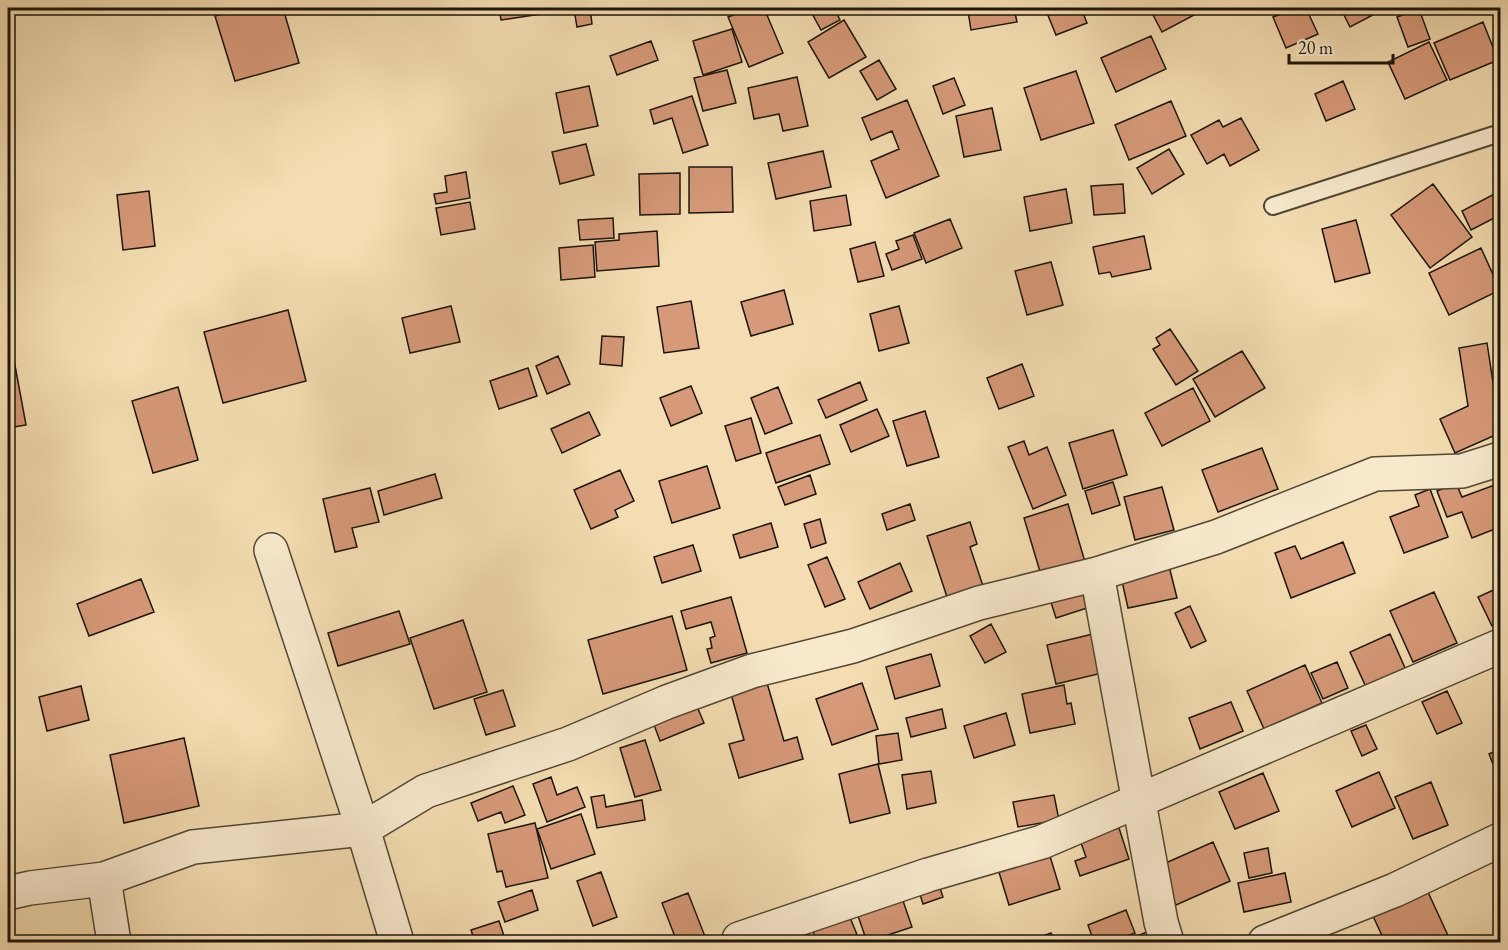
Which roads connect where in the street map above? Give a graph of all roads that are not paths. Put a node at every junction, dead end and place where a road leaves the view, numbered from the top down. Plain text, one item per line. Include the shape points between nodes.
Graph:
1 (1500, 133) edge
2 (1273, 206) dead end
3 (1500, 459) edge
4 (271, 550) dead end
5 (1097, 574) junction
6 (1500, 646) edge
7 (1138, 801) junction
8 (363, 829) junction
9 (1500, 840) edge
10 (104, 879) junction
11 (8, 893) edge
12 (739, 939) dead end
13 (114, 942) edge
14 (397, 942) edge
15 (1167, 942) edge
16 (1265, 942) edge

1 - 2 lane
3 - 5 street via 1461,471 1375,474 1216,537
4 - 8 street
5 - 7 street
5 - 8 street via 979,603 853,646 752,671 568,744 426,791
6 - 7 street
7 - 12 street via 1042,842 928,875
7 - 15 street
8 - 10 street via 193,847
8 - 14 street
9 - 16 street via 1395,890
10 - 11 street
10 - 13 street

